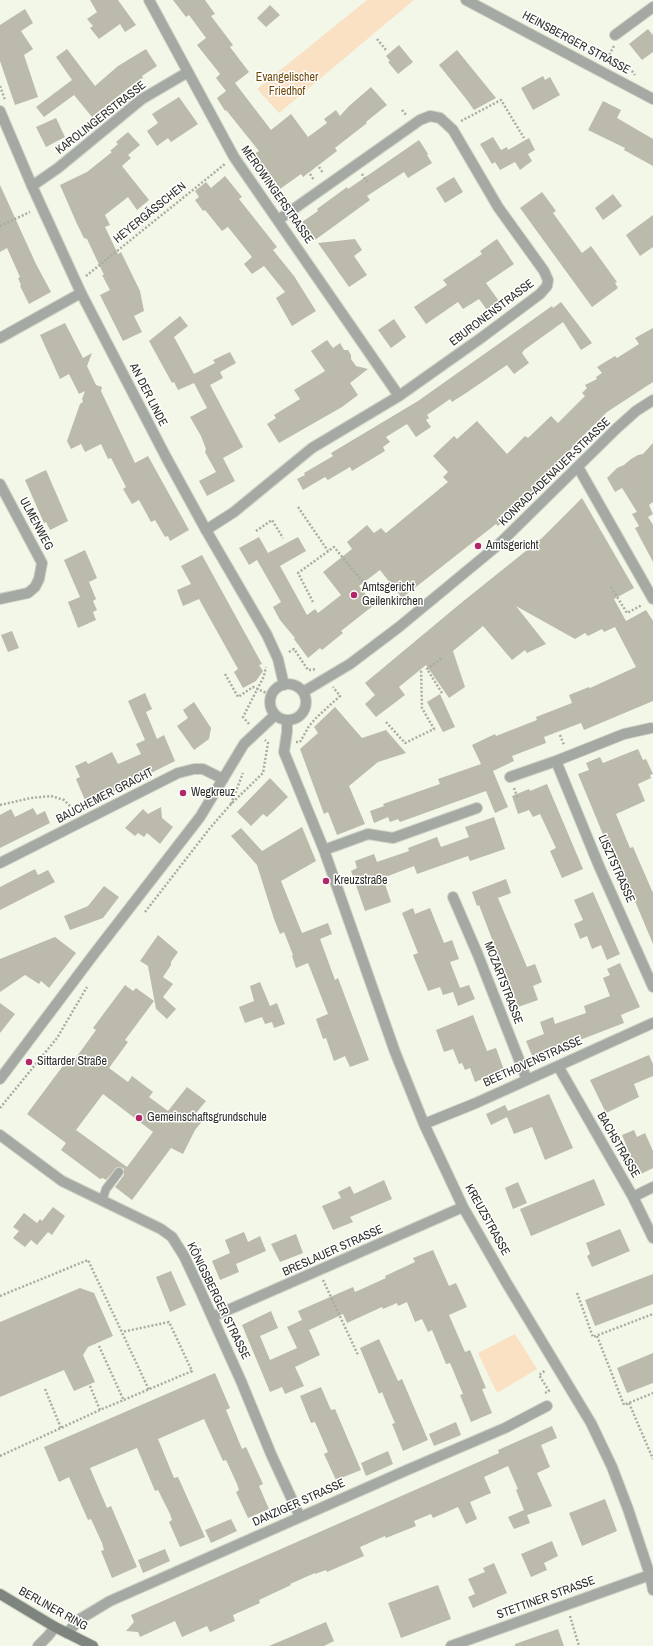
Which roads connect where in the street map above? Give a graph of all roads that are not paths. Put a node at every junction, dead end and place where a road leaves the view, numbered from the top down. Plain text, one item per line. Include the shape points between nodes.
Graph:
1 (149, 0) edge
2 (466, 0) edge
3 (653, 7) edge
4 (616, 35) dead end
5 (188, 72) junction
6 (653, 99) edge
7 (0, 112) edge
8 (32, 186) junction
9 (278, 220) junction
10 (81, 293) junction
11 (0, 338) edge
12 (399, 396) junction
13 (653, 400) edge
14 (578, 467) junction
15 (0, 484) edge
16 (206, 530) junction
17 (0, 599) edge
18 (650, 601) edge
19 (284, 685) junction
20 (303, 692) junction
21 (274, 715) junction
22 (287, 720) junction
23 (652, 729) edge
24 (556, 761) junction
25 (510, 777) dead end
26 (224, 779) junction
27 (477, 808) dead end
28 (324, 850) junction
29 (0, 863) edge
30 (453, 897) dead end
31 (653, 986) edge
32 (653, 1023) edge
33 (558, 1066) junction
34 (0, 1079) edge
35 (527, 1080) junction
36 (424, 1124) junction
37 (0, 1134) edge
38 (118, 1172) dead end
39 (653, 1187) edge
40 (632, 1197) junction
41 (102, 1201) junction
42 (463, 1207) junction
43 (653, 1238) edge
44 (212, 1317) junction
45 (547, 1406) dead end
46 (300, 1517) junction
47 (650, 1568) edge
48 (653, 1590) edge
49 (0, 1594) edge
50 (55, 1627) junction
51 (67, 1633) junction
52 (38, 1646) edge
53 (93, 1646) edge
54 (451, 1646) edge

1 - 5 street, MEROWINGERSTRASSE
2 - 6 street, HEINSBERGER STRASSE
3 - 4 street
5 - 8 street, KAROLINGERSTRASSE via 142,99 58,168
5 - 9 street, MEROWINGERSTRASSE via 234,157
7 - 8 street, AN DER LINDE
8 - 10 street, AN DER LINDE
9 - 12 street, MEROWINGERSTRASSE
9 - 12 street, EBURONENSTRASSE via 420,120 430,116 440,118 453,130 498,207 544,271 548,280 547,286 481,338
10 - 11 street
10 - 16 street, AN DER LINDE
12 - 16 street, EBURONENSTRASSE via 312,448 234,512
13 - 14 street, KONRAD-ADENAUER-STRASSE via 636,411
14 - 18 street
14 - 20 street, KONRAD-ADENAUER-STRASSE via 497,546 399,627 344,668
15 - 17 street, ULMENWEG via 42,563 39,579 28,593
16 - 19 street, AN DER LINDE via 267,635 278,659
19 - 20 street via 291,684
19 - 21 street via 274,690 271,695 270,705
20 - 22 street via 306,702 304,711 297,718
21 - 22 street
21 - 26 street via 244,744
22 - 28 street, KREUZSTRASSE via 284,752
23 - 24 street via 624,734
24 - 25 street
24 - 31 street, LISZTSTRASSE via 599,866
26 - 29 street, BAUCHEMER GRACHT via 203,769 178,773
26 - 34 street via 200,817
27 - 28 street via 393,838 368,834
28 - 36 street, KREUZSTRASSE via 395,1052
30 - 35 street, MOZARTSTRASSE
32 - 33 street, BEETHOVENSTRASSE
33 - 35 street, BEETHOVENSTRASSE
33 - 40 street, BACHSTRASSE
35 - 36 street, BEETHOVENSTRASSE
36 - 42 street, KREUZSTRASSE
37 - 41 street, KÖNIGSBERGER STRASSE via 62,1181
38 - 41 lane via 106,1188
39 - 40 street
40 - 43 street, BACHSTRASSE
41 - 44 street, KÖNIGSBERGER STRASSE via 161,1229 172,1237 184,1256
42 - 44 street, BRESLAUER STRASSE
42 - 47 street, KREUZSTRASSE via 591,1423 612,1467
44 - 46 street, KÖNIGSBERGER STRASSE
45 - 46 street, DANZIGER STRASSE via 504,1428
46 - 51 street, DANZIGER STRASSE via 110,1601 80,1618
47 - 48 street, KREUZSTRASSE
47 - 54 street, STETTINER STRASSE via 566,1605
49 - 50 main road, BERLINER RING
50 - 51 main road, BERLINER RING
50 - 52 street
51 - 53 main road, BERLINER RING

